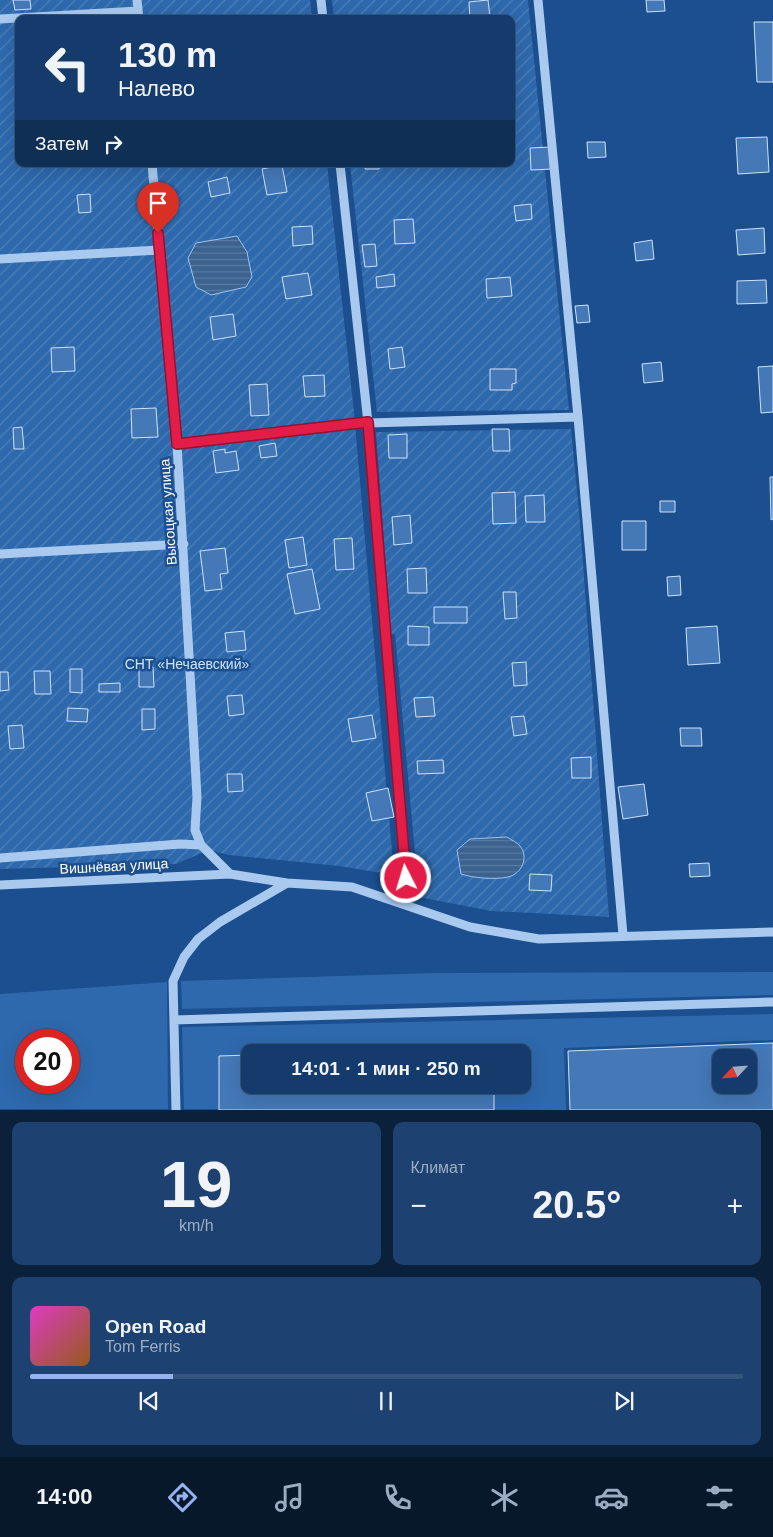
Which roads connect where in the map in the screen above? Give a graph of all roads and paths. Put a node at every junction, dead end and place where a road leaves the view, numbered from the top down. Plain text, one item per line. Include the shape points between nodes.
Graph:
1 (137, 0) edge
2 (321, 0) edge
3 (538, 0) edge
4 (139, 15) edge
5 (323, 15) edge
6 (0, 19) edge
7 (15, 19) edge
8 (152, 167) edge
9 (340, 167) edge
10 (159, 250) junction
11 (0, 259) edge
12 (578, 417) junction
13 (368, 422) junction
14 (177, 444) junction
15 (184, 544) junction
16 (0, 554) edge
17 (202, 845) junction
18 (0, 858) edge
19 (230, 874) junction
20 (406, 878) dead end
21 (287, 883) junction
22 (0, 885) edge
23 (773, 932) edge
24 (623, 936) junction
25 (773, 1002) edge
26 (174, 1020) junction
27 (176, 1110) edge

1 - 4 street
2 - 5 street
3 - 12 street
6 - 7 street
8 - 10 street, Высоцкая улица
9 - 13 street
10 - 11 street
10 - 14 street, Высоцкая улица
12 - 13 street
12 - 24 street
13 - 14 street
13 - 20 street
14 - 15 street, Высоцкая улица
15 - 16 street
15 - 17 street, Высоцкая улица via 197,797 195,830
17 - 18 street
17 - 19 street
19 - 21 street, Вишнёвая улица
19 - 22 street, Вишнёвая улица
21 - 24 street, Вишнёвая улица via 352,887 470,927 539,939
21 - 26 street via 220,922 198,939 184,957 173,981
23 - 24 street, Вишнёвая улица
25 - 26 street
26 - 27 street

